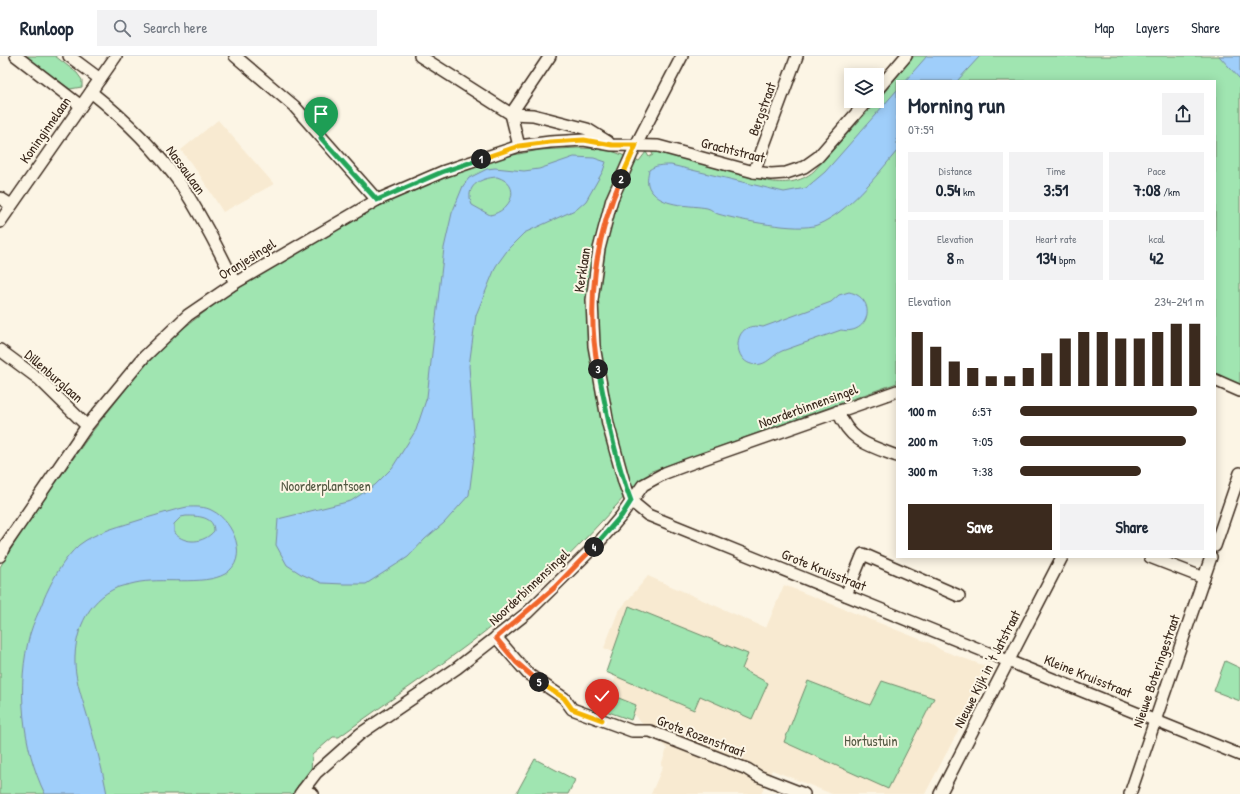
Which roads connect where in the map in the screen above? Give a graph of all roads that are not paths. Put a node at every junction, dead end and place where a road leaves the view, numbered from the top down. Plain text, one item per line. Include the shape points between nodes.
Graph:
1 (16, 56) edge
2 (69, 56) edge
3 (116, 56) edge
4 (235, 56) edge
5 (420, 56) edge
6 (550, 56) edge
7 (682, 56) edge
8 (797, 56) edge
9 (906, 56) edge
10 (100, 79) junction
11 (884, 82) edge
12 (91, 92) junction
13 (81, 106) junction
14 (861, 108) edge
15 (510, 114) junction
16 (612, 145) junction
17 (636, 145) junction
18 (519, 146) junction
19 (754, 172) junction
20 (0, 198) edge
21 (377, 200) junction
22 (11, 205) junction
23 (0, 222) edge
24 (235, 283) junction
25 (0, 350) edge
26 (1216, 380) edge
27 (896, 391) edge
28 (1240, 391) edge
29 (838, 411) junction
30 (87, 426) junction
31 (896, 456) edge
32 (1240, 473) edge
33 (631, 501) junction
34 (1216, 543) edge
35 (0, 556) edge
36 (1061, 558) edge
37 (1153, 558) edge
38 (1211, 558) edge
39 (1204, 578) junction
40 (846, 596) junction
41 (959, 596) dead end
42 (496, 638) junction
43 (1009, 660) junction
44 (1156, 720) junction
45 (1240, 755) edge
46 (305, 793) edge
47 (804, 794) edge
48 (940, 794) edge
49 (1130, 794) edge

1 - 13 street
2 - 10 street
3 - 10 street, Koninginnelaan
4 - 21 street via 294,106
5 - 15 street
6 - 15 street
7 - 17 street, Kerklaan
8 - 19 street, Bergstraat
9 - 11 street
10 - 12 street, Koninginnelaan
12 - 13 street, Koninginnelaan
12 - 24 street, Nassaulaan via 150,146 181,186 207,228
13 - 22 street, Koninginnelaan
14 - 19 street, Grachtstraat via 818,157 804,167 786,173
15 - 16 street via 533,115 587,128
15 - 18 street
16 - 17 street, Grachtstraat
16 - 18 street, Oranjesingel via 584,140
17 - 19 street, Grachtstraat via 658,146
17 - 33 street, Kerklaan via 612,199 599,249 592,300 594,346 608,424
18 - 21 street, Oranjesingel via 442,172
20 - 22 street
21 - 24 street, Oranjesingel
22 - 23 street, Koninginnelaan
24 - 30 street, Oranjesingel via 188,315 144,356
25 - 30 street, Dillenburglaan via 39,379
26 - 28 street
27 - 29 street, Noorderbinnensingel
29 - 31 street via 849,433 861,442
29 - 33 street, Noorderbinnensingel via 665,473 643,485
30 - 35 street, Oranjesingel
32 - 34 street
33 - 40 street, Grote Kruisstraat via 648,515
33 - 42 street, Noorderbinnensingel via 600,541 554,588
36 - 43 street, Nieuwe Kijk in 't Jatstraat
37 - 39 street
38 - 39 street, Nieuwe Boteringestraat
39 - 44 street, Nieuwe Boteringestraat
40 - 41 street via 863,554
40 - 43 street, Grote Kruisstraat
42 - 46 street, Noorderbinnensingel via 457,668 360,734 316,773
42 - 47 street, Grote Rozenstraat via 528,674 564,698 572,709 632,731 650,731
43 - 44 street, Kleine Kruisstraat
43 - 48 street, Nieuwe Kijk in 't Jatstraat
44 - 45 street, Kleine Kruisstraat
44 - 49 street, Nieuwe Boteringestraat

